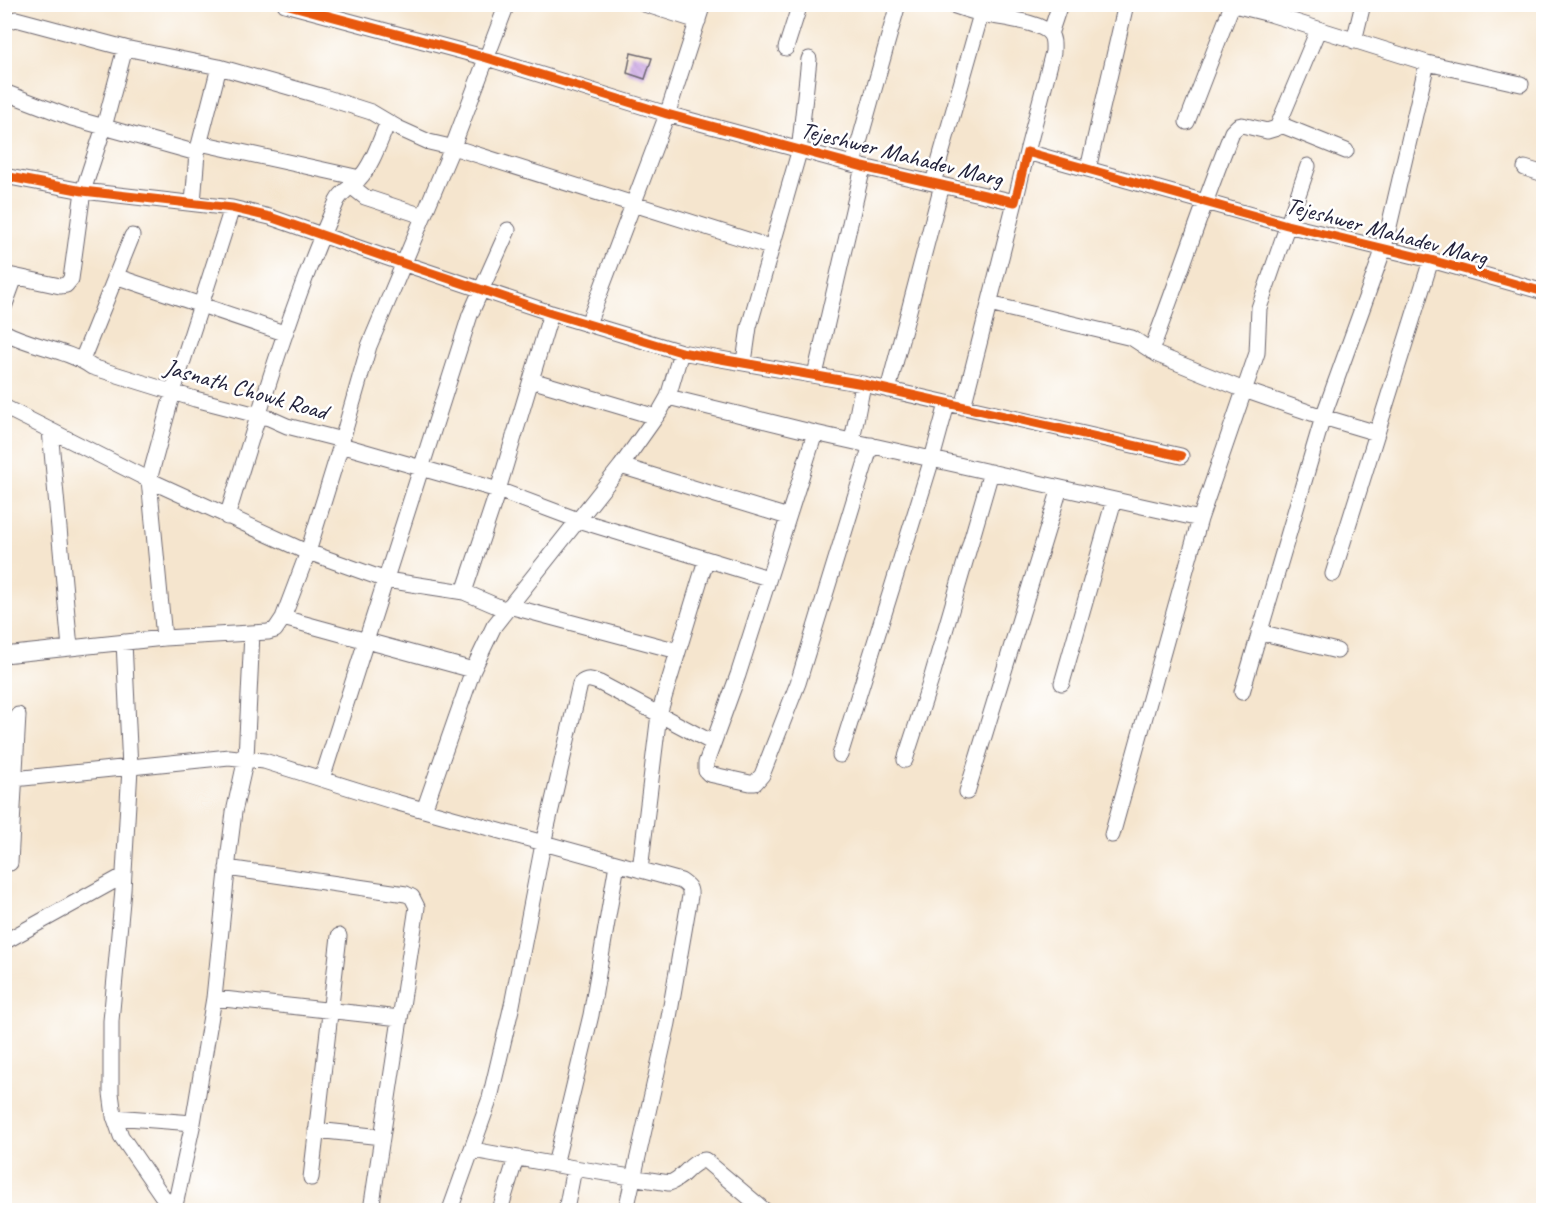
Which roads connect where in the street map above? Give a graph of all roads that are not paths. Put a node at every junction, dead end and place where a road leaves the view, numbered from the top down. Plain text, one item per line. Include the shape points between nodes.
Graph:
1 (285, 4) edge
2 (507, 4) edge
3 (644, 4) edge
4 (703, 4) edge
5 (800, 4) edge
6 (898, 4) edge
7 (950, 4) edge
8 (1060, 4) edge
9 (1126, 4) edge
10 (1363, 4) edge
11 (1231, 5) edge
12 (981, 14) junction
13 (698, 21) junction
14 (4, 22) edge
15 (1318, 30) junction
16 (1050, 34) junction
17 (1354, 41) junction
18 (125, 48) junction
19 (786, 48) dead end
20 (487, 58) junction
21 (809, 59) dead end
22 (1426, 63) junction
23 (219, 67) junction
24 (1521, 84) dead end
25 (4, 92) edge
26 (667, 114) junction
27 (388, 122) junction
28 (1187, 122) dead end
29 (1279, 124) junction
30 (104, 127) junction
31 (452, 147) junction
32 (199, 148) junction
33 (799, 150) junction
34 (1346, 151) dead end
35 (1028, 152) junction
36 (858, 165) junction
37 (1308, 166) dead end
38 (1526, 168) dead end
39 (1088, 169) junction
40 (1544, 174) edge
41 (4, 176) edge
42 (356, 182) junction
43 (937, 184) junction
44 (83, 191) junction
45 (1204, 201) junction
46 (1015, 202) junction
47 (193, 203) junction
48 (633, 205) junction
49 (232, 208) junction
50 (423, 216) junction
51 (1287, 225) junction
52 (508, 230) dead end
53 (322, 234) junction
54 (132, 236) dead end
55 (770, 247) junction
56 (1383, 249) junction
57 (1431, 260) junction
58 (404, 264) junction
59 (10, 275) edge
60 (115, 276) junction
61 (482, 290) junction
62 (1544, 292) edge
63 (989, 304) junction
64 (200, 307) junction
65 (4, 308) edge
66 (551, 313) junction
67 (588, 324) junction
68 (4, 332) edge
69 (284, 333) junction
70 (1151, 351) junction
71 (681, 352) junction
72 (82, 360) junction
73 (744, 362) junction
74 (814, 375) junction
75 (531, 380) junction
76 (863, 384) junction
77 (888, 390) junction
78 (1244, 390) junction
79 (173, 392) junction
80 (668, 397) junction
81 (947, 404) junction
82 (4, 407) edge
83 (963, 407) junction
84 (259, 415) junction
85 (656, 417) junction
86 (1323, 417) junction
87 (50, 430) junction
88 (815, 433) junction
89 (1377, 433) junction
90 (852, 441) junction
91 (871, 445) junction
92 (1181, 456) dead end
93 (932, 459) junction
94 (621, 466) junction
95 (422, 469) junction
96 (991, 472) junction
97 (149, 480) junction
98 (1060, 488) junction
99 (498, 490) junction
100 (1114, 500) junction
101 (227, 517) junction
102 (788, 517) junction
103 (1200, 519) junction
104 (578, 520) junction
105 (308, 552) junction
106 (706, 560) junction
107 (1333, 574) dead end
108 (768, 578) junction
109 (386, 580) junction
110 (464, 592) junction
111 (507, 608) junction
112 (283, 618) junction
113 (1259, 632) junction
114 (252, 633) junction
115 (164, 638) junction
116 (367, 641) junction
117 (124, 642) junction
118 (70, 648) junction
119 (678, 651) junction
120 (1337, 651) dead end
121 (4, 655) edge
122 (472, 670) junction
123 (1062, 683) dead end
124 (1242, 692) dead end
125 (659, 714) junction
126 (18, 715) dead end
127 (713, 743) junction
128 (840, 754) dead end
129 (246, 758) junction
130 (905, 760) dead end
131 (130, 768) junction
132 (9, 779) edge
133 (322, 779) junction
134 (967, 792) dead end
135 (424, 810) junction
136 (1112, 835) dead end
137 (543, 844) junction
138 (10, 863) dead end
139 (617, 864) junction
140 (227, 868) junction
141 (640, 870) junction
142 (123, 876) junction
143 (339, 936) dead end
144 (4, 942) edge
145 (214, 998) junction
146 (329, 1011) junction
147 (400, 1018) junction
148 (114, 1117) junction
149 (193, 1123) junction
150 (316, 1130) junction
151 (382, 1137) junction
152 (472, 1150) junction
153 (516, 1158) junction
154 (555, 1165) junction
155 (574, 1168) junction
156 (311, 1178) dead end
157 (632, 1178) junction
158 (173, 1210) edge
159 (371, 1210) edge
160 (450, 1210) edge
161 (500, 1210) edge
162 (566, 1210) edge
163 (626, 1210) edge
164 (764, 1210) edge

1 - 20 street, Tejeshwer Mahadev Marg
2 - 20 street, Jasnath Chowk Road
3 - 13 street
4 - 13 street
5 - 19 street
6 - 36 street
7 - 12 street
8 - 16 street
9 - 39 street
10 - 17 street
11 - 15 street
11 - 28 street
12 - 16 street via 1035,25
12 - 43 street
13 - 26 street
14 - 18 street via 16,20
15 - 17 street
15 - 29 street
16 - 35 street via 1053,52
17 - 22 street
18 - 23 street
18 - 30 street
20 - 26 street, Tejeshwer Mahadev Marg
20 - 31 street, Jasnath Chowk Road
21 - 33 street
22 - 24 street
22 - 56 street
23 - 27 street via 371,112
23 - 32 street
25 - 30 street
26 - 33 street, Tejeshwer Mahadev Marg
26 - 48 street
27 - 31 street via 429,142
27 - 42 street
29 - 34 street
29 - 45 street via 1267,131 1242,125 1235,128
30 - 32 street
30 - 44 street
31 - 48 street
31 - 50 street, Jasnath Chowk Road
32 - 42 street
32 - 47 street
33 - 36 street, Tejeshwer Mahadev Marg
33 - 55 street
35 - 39 street, Tejeshwer Mahadev Marg
35 - 46 street, Tejeshwer Mahadev Marg
36 - 43 street, Tejeshwer Mahadev Marg
36 - 74 street
37 - 51 street
38 - 40 street
39 - 45 street, Tejeshwer Mahadev Marg
41 - 44 street
42 - 50 street via 365,197
42 - 53 street via 339,197
43 - 46 street, Tejeshwer Mahadev Marg
43 - 77 street
44 - 47 street
44 - 59 street via 68,283 60,286
45 - 51 street, Tejeshwer Mahadev Marg
45 - 70 street
46 - 63 street
47 - 49 street
48 - 55 street
48 - 67 street
49 - 53 street
49 - 64 street
50 - 58 street, Jasnath Chowk Road
51 - 56 street, Tejeshwer Mahadev Marg
51 - 78 street via 1259,308 1257,353
52 - 61 street
53 - 58 street
53 - 69 street
54 - 60 street
55 - 73 street
56 - 57 street, Tejeshwer Mahadev Marg
56 - 86 street
57 - 62 street, Tejeshwer Mahadev Marg
57 - 89 street
58 - 61 street
58 - 84 street, Jasnath Chowk Road via 369,346 342,440
59 - 65 street
60 - 64 street
60 - 72 street
61 - 66 street
61 - 95 street via 470,315
63 - 70 street via 1119,334
63 - 83 street
64 - 69 street
64 - 79 street
66 - 67 street
66 - 75 street
67 - 71 street
68 - 72 street, Jasnath Chowk Road
69 - 84 street
70 - 78 street
71 - 73 street
71 - 80 street
72 - 79 street, Jasnath Chowk Road via 92,367
73 - 74 street
74 - 76 street
75 - 85 street
75 - 99 street
76 - 77 street
76 - 90 street
77 - 81 street
78 - 86 street
78 - 103 street
79 - 84 street, Jasnath Chowk Road
79 - 97 street
80 - 85 street
80 - 88 street
81 - 83 street
81 - 93 street
82 - 87 street
83 - 92 street
84 - 101 street
85 - 94 street
86 - 89 street
86 - 113 street
87 - 97 street
87 - 118 street
88 - 90 street
88 - 102 street
89 - 107 street
90 - 91 street
91 - 93 street
91 - 127 street via 798,684 759,780 750,783 709,774 705,767
93 - 96 street
93 - 128 street
94 - 102 street
94 - 104 street
95 - 99 street
95 - 105 street via 341,445
95 - 109 street
96 - 98 street
96 - 130 street
97 - 101 street
97 - 115 street
98 - 100 street
98 - 134 street
99 - 104 street
99 - 110 street
100 - 103 street
100 - 123 street
101 - 105 street
102 - 108 street
103 - 136 street
104 - 106 street
104 - 111 street
105 - 109 street
105 - 112 street
106 - 108 street
106 - 119 street
108 - 127 street
109 - 110 street
109 - 116 street
110 - 111 street
111 - 119 street
111 - 122 street
112 - 114 street via 275,630
112 - 116 street
113 - 120 street
113 - 124 street
114 - 115 street
114 - 129 street
115 - 117 street
116 - 122 street
116 - 133 street
117 - 118 street
117 - 131 street
118 - 121 street
119 - 125 street
122 - 135 street
125 - 127 street
125 - 137 street via 600,683 589,679 580,684
125 - 141 street
126 - 132 street
129 - 131 street
129 - 133 street
129 - 140 street
131 - 132 street
131 - 142 street
132 - 138 street
133 - 135 street
135 - 137 street
137 - 139 street
137 - 152 street via 512,1005 490,1098
139 - 141 street
139 - 154 street via 591,1015
140 - 145 street
140 - 147 street via 412,897 417,907
141 - 157 street via 681,881 691,890 668,1023
142 - 144 street
142 - 148 street via 111,1021
143 - 146 street
145 - 146 street
145 - 149 street
146 - 147 street
146 - 150 street
147 - 151 street
148 - 149 street
148 - 158 street via 121,1136
149 - 158 street
150 - 151 street
150 - 156 street
151 - 159 street
152 - 153 street
152 - 160 street
153 - 154 street
153 - 161 street
154 - 155 street
155 - 157 street
155 - 162 street
157 - 163 street
157 - 164 street via 669,1183 705,1160

